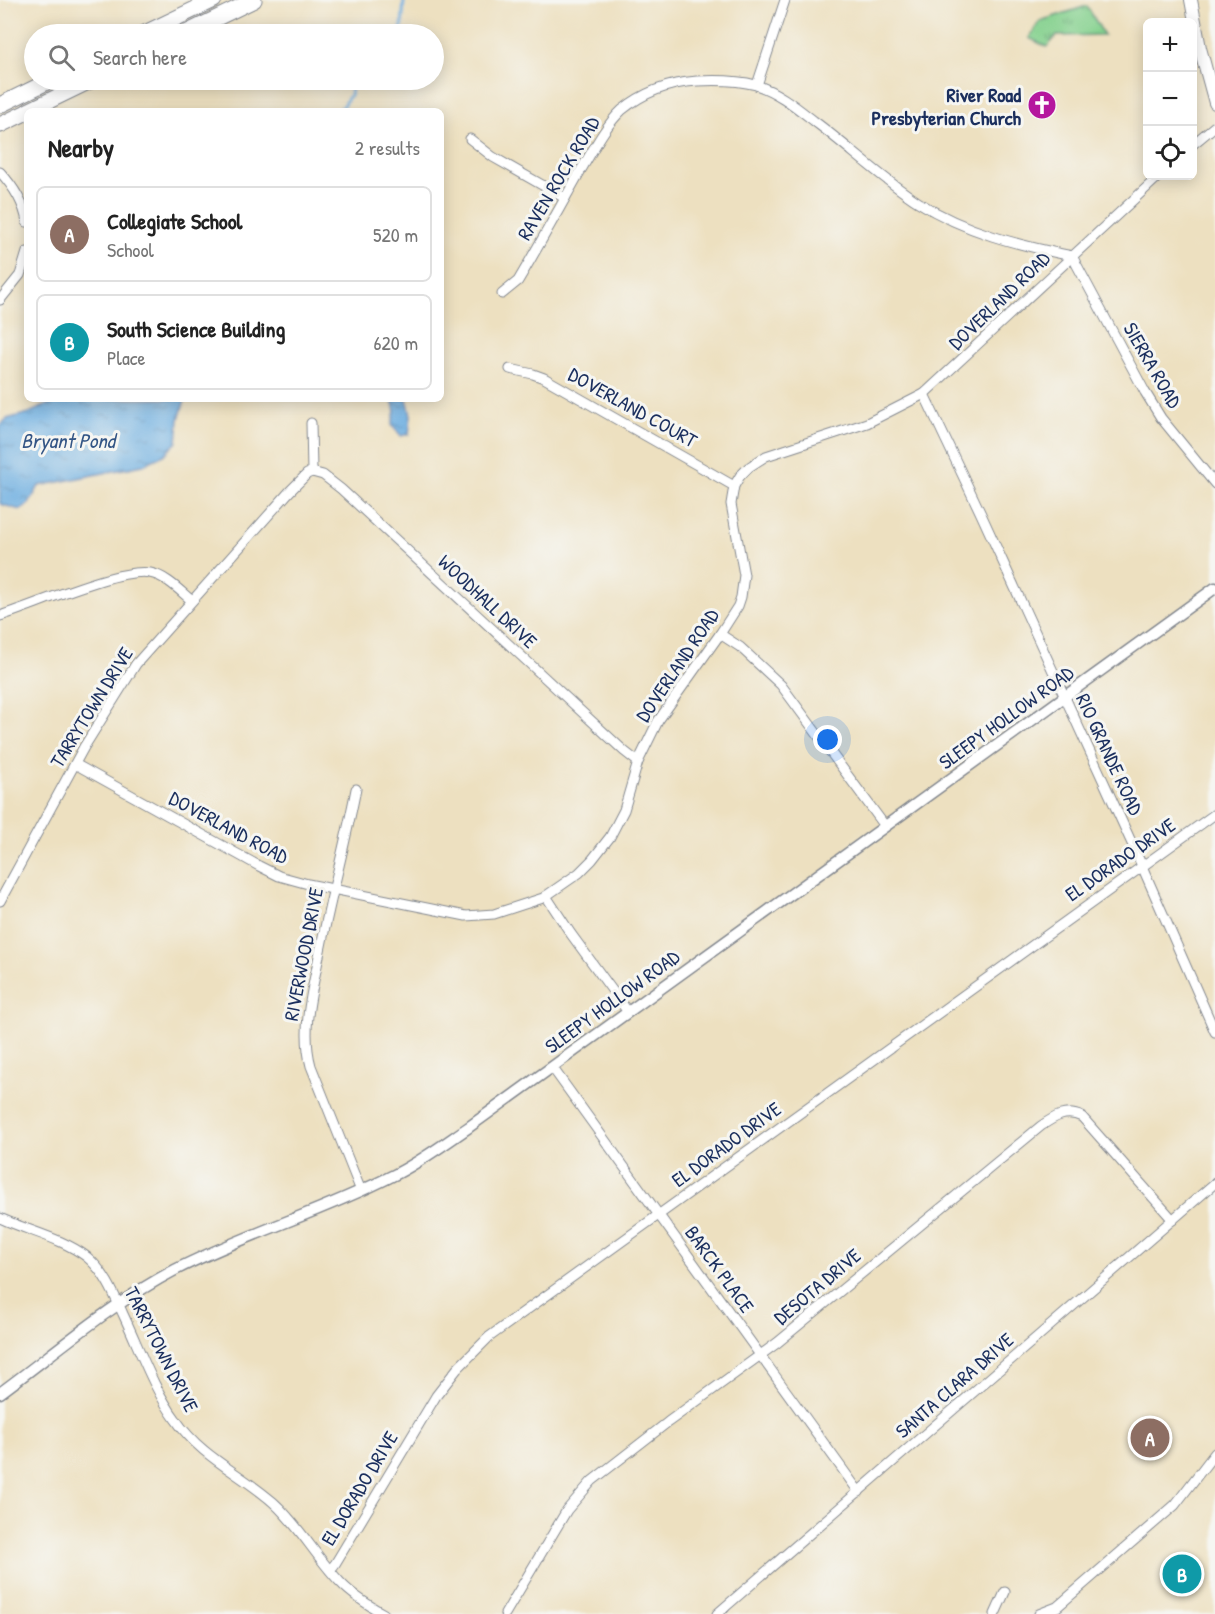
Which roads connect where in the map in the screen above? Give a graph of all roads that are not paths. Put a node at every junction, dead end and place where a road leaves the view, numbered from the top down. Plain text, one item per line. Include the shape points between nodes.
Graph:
1 (214, 0) edge
2 (254, 0) edge
3 (786, 0) edge
4 (1191, 0) edge
5 (164, 24) edge
6 (205, 24) edge
7 (757, 86) junction
8 (31, 90) edge
9 (71, 90) edge
10 (1215, 103) edge
11 (0, 105) edge
12 (34, 108) edge
13 (24, 113) edge
14 (0, 125) edge
15 (1215, 126) edge
16 (470, 139) dead end
17 (1197, 141) edge
18 (0, 172) edge
19 (1155, 180) edge
20 (565, 198) junction
21 (24, 211) edge
22 (1072, 256) junction
23 (24, 262) edge
24 (502, 294) dead end
25 (0, 300) edge
26 (510, 369) dead end
27 (924, 394) junction
28 (311, 423) dead end
29 (312, 472) junction
30 (1215, 484) edge
31 (734, 486) junction
32 (1215, 588) edge
33 (192, 600) junction
34 (0, 616) edge
35 (720, 634) junction
36 (1064, 698) junction
37 (638, 762) junction
38 (75, 764) junction
39 (356, 789) dead end
40 (1215, 814) edge
41 (885, 826) junction
42 (1141, 866) junction
43 (334, 890) junction
44 (546, 896) junction
45 (0, 901) edge
46 (628, 1012) junction
47 (1215, 1032) edge
48 (552, 1067) junction
49 (1215, 1184) edge
50 (361, 1191) junction
51 (659, 1215) junction
52 (0, 1218) edge
53 (1173, 1220) junction
54 (119, 1305) junction
55 (760, 1355) junction
56 (0, 1393) edge
57 (1215, 1453) edge
58 (859, 1491) junction
59 (330, 1570) junction
60 (1005, 1592) dead end
61 (384, 1614) edge
62 (505, 1614) edge
63 (717, 1614) edge
64 (994, 1614) edge
65 (1039, 1614) edge

1 - 5 highway
2 - 6 highway
3 - 7 street
4 - 10 main road
7 - 20 street, RAVEN ROCK ROAD via 696,81 644,94 610,123
7 - 22 street, RAVEN ROCK ROAD via 790,103 895,185 941,215 1018,245
8 - 11 highway
9 - 12 highway
13 - 14 highway
15 - 17 street
16 - 20 street via 493,157
18 - 21 street via 11,184
19 - 22 street, DOVERLAND ROAD
20 - 24 street, RAVEN ROCK ROAD via 518,281
22 - 27 street, DOVERLAND ROAD
22 - 30 street, SIERRA ROAD via 1161,418
23 - 25 street via 20,275
26 - 31 street, DOVERLAND COURT via 544,378
27 - 31 street, DOVERLAND ROAD via 867,423 760,458
27 - 36 street, RIO GRANDE ROAD
28 - 29 street
29 - 33 street, TARRYTOWN DRIVE via 290,491
29 - 37 street, WOODHALL DRIVE via 323,475 340,489
31 - 35 street, DOVERLAND ROAD via 732,513 743,584 738,606
32 - 36 street, SLEEPY HOLLOW ROAD
33 - 34 street via 159,576 135,572
33 - 38 street, TARRYTOWN DRIVE via 135,664
35 - 37 street, DOVERLAND ROAD via 658,721
35 - 41 street via 782,686
36 - 41 street, SLEEPY HOLLOW ROAD
36 - 42 street, RIO GRANDE ROAD
37 - 44 street, DOVERLAND ROAD via 624,810 610,837 579,873
38 - 43 street, DOVERLAND ROAD via 259,866 289,879
38 - 45 street, TARRYTOWN DRIVE
39 - 43 street, RIVERWOOD DRIVE
40 - 42 street, EL DORADO DRIVE
41 - 46 street, SLEEPY HOLLOW ROAD
42 - 47 street, RIO GRANDE ROAD
42 - 51 street, EL DORADO DRIVE
43 - 44 street, DOVERLAND ROAD via 466,916 494,914
43 - 50 street, RIVERWOOD DRIVE via 307,1021 307,1046 311,1066
44 - 46 street
46 - 48 street, SLEEPY HOLLOW ROAD
48 - 50 street, SLEEPY HOLLOW ROAD via 419,1161
48 - 51 street, BARCK PLACE
49 - 53 street, SANTA CLARA DRIVE
50 - 54 street, SLEEPY HOLLOW ROAD via 205,1256
51 - 55 street, BARCK PLACE
51 - 59 street, EL DORADO DRIVE via 515,1317 474,1351 436,1396
52 - 54 street, TARRYTOWN DRIVE via 80,1252 104,1275
53 - 55 street, DESOTA DRIVE via 1087,1122 1076,1114 1062,1114 1041,1126
53 - 58 street, SANTA CLARA DRIVE
54 - 56 street, SLEEPY HOLLOW ROAD
54 - 59 street, TARRYTOWN DRIVE via 176,1421 204,1453 274,1502
55 - 58 street, BARCK PLACE
55 - 62 street, DESOTA DRIVE via 592,1481 562,1518
57 - 65 street via 1175,1506 1057,1607
58 - 63 street, SANTA CLARA DRIVE
59 - 61 street, TARRYTOWN DRIVE via 352,1593
60 - 64 street

